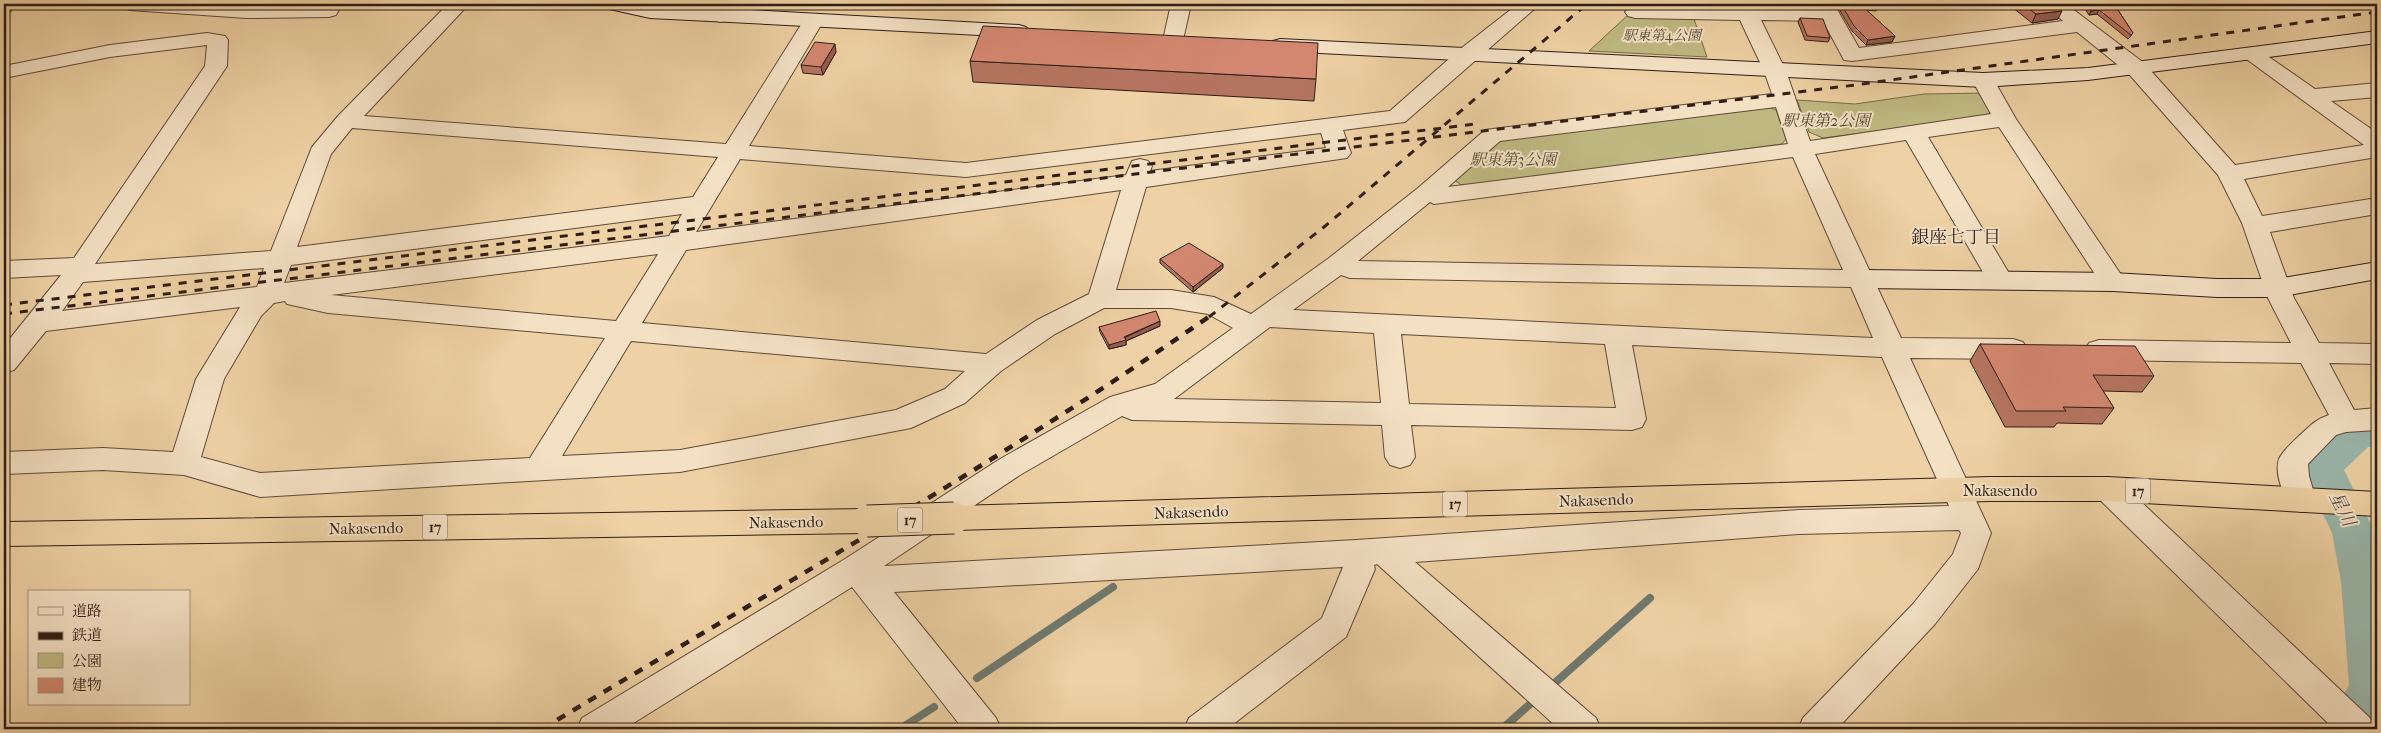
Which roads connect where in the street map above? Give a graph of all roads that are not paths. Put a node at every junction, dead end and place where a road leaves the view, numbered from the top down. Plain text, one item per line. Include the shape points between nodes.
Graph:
1 (130, 4) edge
2 (332, 4) edge
3 (459, 4) edge
4 (612, 4) edge
5 (1181, 4) edge
6 (1530, 4) edge
7 (1646, 4) edge
8 (2054, 4) edge
9 (1826, 9) edge
10 (726, 10) edge
11 (819, 12) edge
12 (1748, 15) junction
13 (2081, 25) junction
14 (1043, 33) edge
15 (2377, 37) edge
16 (1173, 40) edge
17 (1261, 44) edge
18 (2252, 54) junction
19 (1467, 55) junction
20 (2136, 68) junction
21 (1775, 71) junction
22 (4, 72) edge
23 (1983, 80) junction
24 (2377, 90) edge
25 (2311, 96) junction
26 (1785, 99) junction
27 (2005, 120) junction
28 (346, 121) junction
29 (1330, 125) junction
30 (1913, 132) junction
31 (2377, 144) edge
32 (1145, 148) junction
33 (1801, 149) junction
34 (2377, 150) edge
35 (734, 152) junction
36 (2228, 172) junction
37 (1136, 181) junction
38 (1426, 193) junction
39 (702, 204) junction
40 (2377, 206) edge
41 (2254, 224) junction
42 (678, 243) junction
43 (281, 257) junction
44 (1338, 264) junction
45 (4, 269) edge
46 (78, 270) junction
47 (2377, 271) edge
48 (1861, 279) junction
49 (2000, 280) junction
50 (2113, 282) junction
51 (2277, 288) junction
52 (268, 293) junction
53 (1100, 300) junction
54 (1258, 322) junction
55 (40, 323) junction
56 (1387, 324) junction
57 (625, 330) junction
58 (1617, 334) junction
59 (1891, 348) junction
60 (2033, 349) edge
61 (2073, 350) edge
62 (2310, 352) junction
63 (2377, 354) edge
64 (4, 363) edge
65 (991, 364) junction
66 (1120, 404) junction
67 (1396, 414) junction
68 (2377, 419) edge
69 (2346, 421) junction
70 (1400, 457) dead end
71 (4, 464) edge
72 (184, 464) junction
73 (538, 470) junction
74 (1956, 490) junction
75 (2108, 490) junction
76 (2294, 499) junction
77 (2377, 504) edge
78 (1971, 518) junction
79 (4, 534) edge
80 (1388, 550) junction
81 (1356, 553) junction
82 (861, 574) junction
83 (2348, 724) edge
84 (594, 729) edge
85 (984, 729) edge
86 (1201, 729) edge
87 (1584, 729) edge
88 (1815, 729) edge

1 - 2 street via 246,12 329,11
3 - 28 street
4 - 10 street via 650,12
5 - 16 street
6 - 19 street
7 - 12 street via 1635,12
8 - 13 street
9 - 12 street
9 - 13 street via 1852,55
10 - 11 street
11 - 14 street
11 - 35 street
12 - 21 street
13 - 20 street
15 - 18 street
17 - 19 street
18 - 20 street
18 - 25 street
19 - 21 street
19 - 29 street via 1397,117
20 - 23 street
20 - 36 street
21 - 23 street
21 - 26 street
22 - 46 street via 110,51 218,40 216,66
23 - 27 street
24 - 25 street
25 - 31 street
26 - 33 street
26 - 38 street via 1493,135
27 - 30 street
27 - 50 street
28 - 35 street
28 - 43 street via 320,152
29 - 32 street
29 - 37 street via 1339,153
30 - 33 street
30 - 49 street
32 - 35 street via 966,170
32 - 37 street
33 - 38 street via 1434,196
33 - 48 street
34 - 36 street
35 - 39 street
36 - 41 street
37 - 42 street
37 - 53 street
38 - 44 street
39 - 42 street
39 - 43 street
40 - 41 street
41 - 51 street
42 - 52 street
42 - 57 street
43 - 46 street via 248,262
43 - 52 street
44 - 48 street via 1350,269
44 - 54 street
45 - 46 street
46 - 55 street
47 - 51 street
48 - 49 street
48 - 59 street
49 - 50 street
50 - 51 street
51 - 62 street
52 - 55 street
52 - 57 street via 328,304
52 - 72 street via 251,310 210,379
53 - 54 street via 1171,299 1214,306
53 - 65 street via 1046,327
54 - 56 street
54 - 66 street via 1164,392
55 - 64 street
56 - 58 street
56 - 67 street
57 - 65 street
57 - 73 street
58 - 59 street
58 - 67 street via 1632,419
59 - 60 street
59 - 74 street
61 - 62 street
62 - 63 street
62 - 69 street
65 - 73 street via 955,396 901,420 680,461
66 - 67 street via 1127,409
66 - 82 street via 1010,467
67 - 70 street
68 - 69 street
69 - 76 street via 2326,427 2293,461
71 - 72 street via 103,459
72 - 73 street via 260,485
74 - 75 highway, Nakasendo / 17
74 - 78 street
74 - 79 highway, Nakasendo / 17, bridge via 867,521
75 - 76 highway, Nakasendo / 17
75 - 83 street
76 - 77 highway, Nakasendo / 17
78 - 80 street via 1799,522
78 - 88 street via 1976,533 1967,560 1924,614
80 - 81 street
80 - 87 street via 1390,559
81 - 82 street
81 - 86 street via 1359,569 1334,627
82 - 84 street
82 - 85 street

